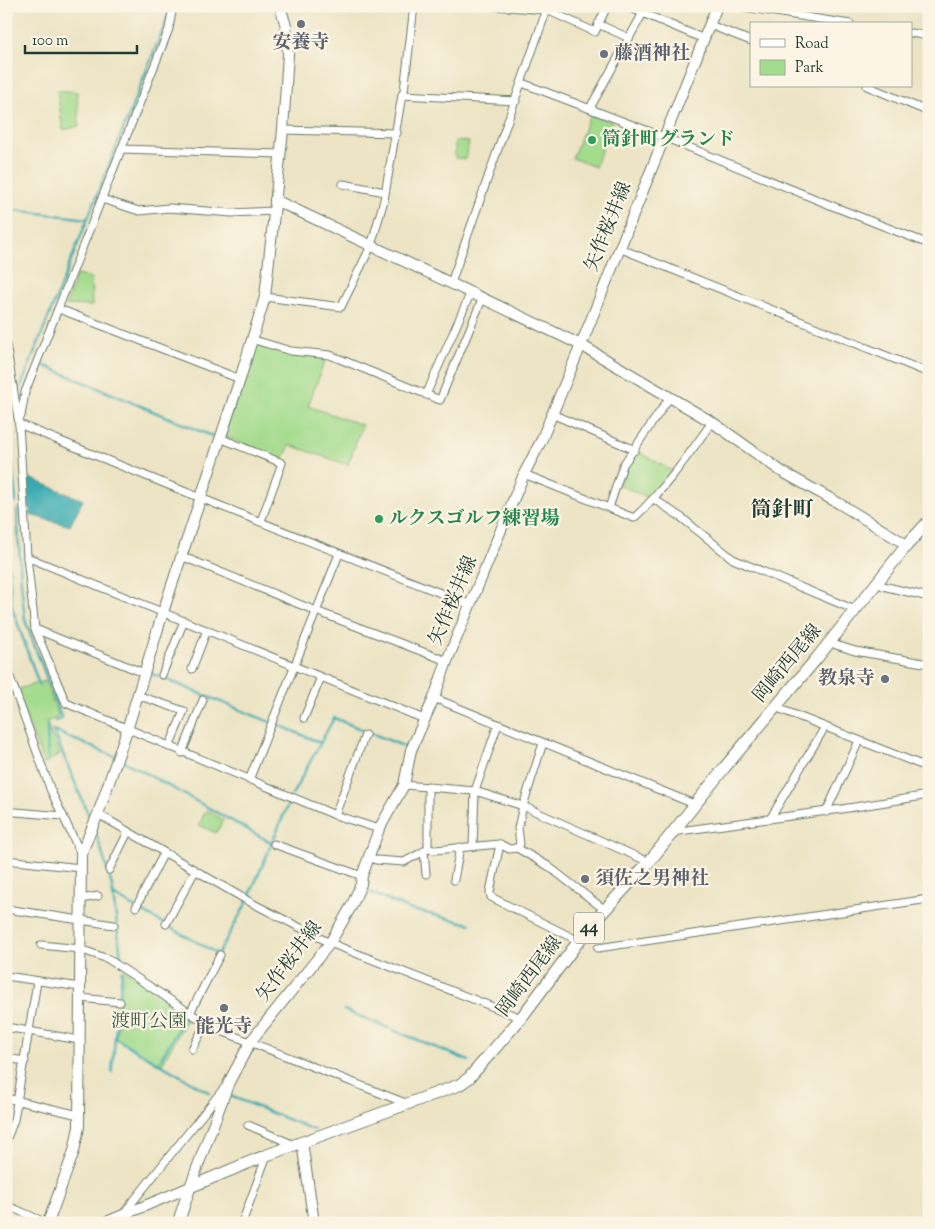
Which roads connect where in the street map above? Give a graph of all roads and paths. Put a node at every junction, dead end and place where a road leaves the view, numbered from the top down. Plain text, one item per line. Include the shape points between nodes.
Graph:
1 (173, 6) edge
2 (280, 6) edge
3 (414, 6) edge
4 (494, 6) edge
5 (607, 6) edge
6 (626, 6) edge
7 (717, 6) edge
8 (738, 6) edge
9 (547, 8) edge
10 (643, 13) junction
11 (838, 22) edge
12 (598, 24) junction
13 (710, 25) junction
14 (912, 33) edge
15 (929, 36) edge
16 (629, 38) junction
17 (704, 39) junction
18 (750, 41) edge
19 (522, 83) junction
20 (872, 88) edge
21 (402, 95) junction
22 (516, 101) junction
23 (590, 108) junction
24 (929, 112) edge
25 (283, 130) junction
26 (396, 133) junction
27 (664, 136) junction
28 (121, 148) junction
29 (280, 154) junction
30 (343, 184) dead end
31 (385, 192) junction
32 (102, 199) junction
33 (275, 200) junction
34 (274, 211) junction
35 (929, 244) edge
36 (371, 246) junction
37 (619, 248) junction
38 (451, 283) junction
39 (471, 292) junction
40 (265, 297) junction
41 (483, 297) junction
42 (58, 309) junction
43 (251, 339) junction
44 (6, 344) edge
45 (581, 345) junction
46 (929, 373) edge
47 (240, 379) junction
48 (426, 395) junction
49 (670, 397) junction
50 (552, 414) junction
51 (712, 422) junction
52 (19, 424) junction
53 (220, 438) junction
54 (635, 450) junction
55 (524, 474) junction
56 (199, 499) junction
57 (654, 500) junction
58 (610, 508) junction
59 (929, 520) edge
60 (261, 521) junction
61 (907, 545) junction
62 (340, 554) junction
63 (181, 556) junction
64 (27, 557) junction
65 (878, 582) junction
66 (929, 597) edge
67 (471, 605) junction
68 (855, 610) junction
69 (316, 611) junction
70 (163, 612) junction
71 (184, 621) junction
72 (35, 629) junction
73 (207, 630) junction
74 (831, 641) junction
75 (447, 661) junction
76 (929, 664) edge
77 (6, 666) edge
78 (294, 666) junction
79 (192, 669) dead end
80 (144, 673) junction
81 (162, 675) dead end
82 (321, 678) junction
83 (137, 695) junction
84 (434, 698) junction
85 (203, 700) dead end
86 (775, 707) junction
87 (304, 718) dead end
88 (424, 719) junction
89 (498, 724) junction
90 (825, 726) junction
91 (127, 730) junction
92 (364, 735) dead end
93 (859, 741) junction
94 (543, 743) junction
95 (169, 747) junction
96 (182, 753) junction
97 (929, 768) edge
98 (249, 780) junction
99 (404, 785) junction
100 (428, 786) junction
101 (475, 791) junction
102 (929, 795) edge
103 (694, 804) junction
104 (523, 806) junction
105 (16, 812) dead end
106 (826, 812) junction
107 (98, 814) junction
108 (335, 815) junction
109 (63, 816) junction
110 (770, 819) junction
111 (379, 829) junction
112 (128, 832) junction
113 (672, 832) junction
114 (274, 844) dead end
115 (500, 844) junction
116 (473, 846) junction
117 (460, 847) junction
118 (517, 848) junction
119 (426, 850) junction
120 (164, 853) junction
121 (81, 854) junction
122 (369, 857) junction
123 (6, 860) edge
124 (650, 862) junction
125 (81, 868) junction
126 (109, 870) dead end
127 (195, 871) junction
128 (426, 874) dead end
129 (362, 876) junction
130 (454, 880) dead end
131 (98, 896) dead end
132 (81, 899) junction
133 (929, 899) edge
134 (136, 907) dead end
135 (6, 909) edge
136 (605, 910) junction
137 (80, 920) junction
138 (166, 924) dead end
139 (114, 925) dead end
140 (579, 941) junction
141 (330, 943) junction
142 (41, 945) dead end
143 (598, 948) dead end
144 (80, 949) junction
145 (220, 955) dead end
146 (6, 976) edge
147 (37, 982) junction
148 (80, 987) junction
149 (80, 998) junction
150 (120, 1002) dead end
151 (190, 1013) junction
152 (521, 1018) junction
153 (206, 1023) junction
154 (6, 1027) edge
155 (30, 1031) junction
156 (79, 1040) junction
157 (251, 1041) junction
158 (192, 1049) dead end
159 (6, 1058) edge
160 (24, 1061) junction
161 (229, 1082) junction
162 (6, 1098) edge
163 (18, 1101) junction
164 (408, 1104) junction
165 (79, 1116) junction
166 (248, 1125) dead end
167 (6, 1141) edge
168 (298, 1144) junction
169 (267, 1156) junction
170 (190, 1187) junction
171 (6, 1205) edge
172 (121, 1216) junction
173 (47, 1223) edge
174 (104, 1223) edge
175 (178, 1223) edge
176 (242, 1223) edge
177 (314, 1223) edge

1 - 28 street via 169,29
2 - 25 street via 286,26 288,54
3 - 21 street
4 - 9 street
5 - 12 street
6 - 10 street
7 - 13 street, 矢作桜井線
8 - 11 street
9 - 12 street via 594,32
9 - 19 street
10 - 16 street
10 - 17 street
12 - 16 street
13 - 17 street, 矢作桜井線
13 - 18 street
14 - 15 street
16 - 23 street
17 - 27 street, 矢作桜井線
19 - 22 street
19 - 23 street
20 - 24 street
21 - 22 street
21 - 26 street
22 - 38 street
23 - 27 street
25 - 26 street
25 - 29 street
26 - 31 street
27 - 35 street
27 - 37 street, 矢作桜井線
28 - 29 street
28 - 32 street
29 - 33 street
30 - 31 street
31 - 36 street
32 - 34 street via 139,211 169,208 232,213
32 - 42 street
33 - 34 street
33 - 36 street
34 - 40 street
36 - 38 street
36 - 40 street via 341,307
37 - 45 street, 矢作桜井線
37 - 46 street
38 - 39 street
39 - 41 street
39 - 48 street
40 - 43 street
41 - 45 street
41 - 48 street via 440,400
42 - 47 street
42 - 52 street via 25,392
43 - 47 street
43 - 48 street via 291,351 330,355
44 - 52 street
45 - 49 street
45 - 50 street, 矢作桜井線
47 - 53 street
49 - 51 street
49 - 54 street
50 - 54 street
50 - 55 street, 矢作桜井線
51 - 57 street
51 - 61 street via 781,471
52 - 56 street
52 - 64 street
53 - 56 street
53 - 60 street via 282,463
54 - 58 street via 623,465
55 - 58 street
55 - 67 street, 矢作桜井線
56 - 60 street
56 - 63 street
57 - 58 street via 634,518
57 - 68 street via 733,558
59 - 61 main road, 岡崎西尾線 / 44
60 - 62 street
61 - 65 main road, 岡崎西尾線 / 44
62 - 67 street
62 - 69 street
63 - 69 street
63 - 70 street
64 - 70 street
64 - 72 street
65 - 66 street
65 - 68 main road, 岡崎西尾線 / 44
67 - 75 street, 矢作桜井線
68 - 74 main road, 岡崎西尾線 / 44
69 - 75 street
69 - 78 street
70 - 71 street
70 - 80 street
71 - 73 street
71 - 81 street
72 - 80 street
72 - 91 street via 66,703
73 - 78 street
73 - 79 street
74 - 76 street via 855,651
74 - 86 main road, 岡崎西尾線 / 44
75 - 84 street, 矢作桜井線
77 - 109 street
78 - 82 street
78 - 98 street
80 - 83 street
82 - 87 street
82 - 88 street
83 - 91 street
83 - 95 street via 184,711
84 - 88 street, 矢作桜井線
84 - 89 street
85 - 96 street
86 - 90 street
86 - 103 main road, 岡崎西尾線 / 44
88 - 99 street, 矢作桜井線 via 411,750
89 - 94 street
89 - 101 street
90 - 93 street
90 - 110 street
91 - 95 street
91 - 107 street
92 - 108 street
93 - 97 street
93 - 106 street
94 - 103 street
94 - 104 street
95 - 96 street
96 - 98 street
98 - 108 street
99 - 100 street
99 - 111 street, 矢作桜井線
100 - 101 street
100 - 119 street
101 - 104 street
101 - 116 street
102 - 106 street
103 - 113 main road, 岡崎西尾線 / 44
104 - 118 street
104 - 124 street
105 - 109 street
106 - 110 street
107 - 112 street
107 - 121 street
108 - 111 street
109 - 121 street
110 - 113 street
111 - 122 street, 矢作桜井線
112 - 120 street
112 - 126 street
113 - 124 main road, 岡崎西尾線 / 44
114 - 129 street
115 - 116 street
115 - 118 street via 510,849
115 - 140 street via 491,897
116 - 117 street
117 - 119 street
117 - 130 street
118 - 136 street via 548,866
119 - 122 street via 404,862
119 - 128 street
120 - 127 street
120 - 134 street
121 - 125 street
122 - 129 street, 矢作桜井線
123 - 125 street
124 - 136 main road, 岡崎西尾線 / 44
125 - 132 street
127 - 138 street
127 - 141 street
129 - 141 street, 矢作桜井線 via 352,905
131 - 132 street
132 - 137 street
133 - 143 street
135 - 137 street
136 - 140 main road, 岡崎西尾線 / 44
137 - 139 street
137 - 144 street
140 - 152 main road, 岡崎西尾線 / 44
141 - 152 street
141 - 157 street, 矢作桜井線
142 - 144 street
144 - 148 street
144 - 151 street via 108,959
145 - 151 street
146 - 147 street
147 - 148 street
147 - 155 street
148 - 149 street
149 - 150 street
149 - 156 street
151 - 153 street
152 - 164 main road, 岡崎西尾線 / 44 via 469,1078 459,1085
153 - 157 street
153 - 158 street
154 - 155 street
155 - 156 street
155 - 160 street
156 - 165 street
157 - 161 street, 矢作桜井線
157 - 164 street
159 - 160 street
160 - 163 street
161 - 170 street, 矢作桜井線
161 - 172 street
162 - 163 street
163 - 165 street
163 - 167 street
164 - 168 main road, 岡崎西尾線 / 44
165 - 173 street via 74,1151
166 - 168 street
168 - 169 main road, 岡崎西尾線 / 44
168 - 177 street
169 - 170 main road, 岡崎西尾線 / 44
169 - 176 street
170 - 172 street
170 - 175 main road
171 - 173 street
172 - 174 street

